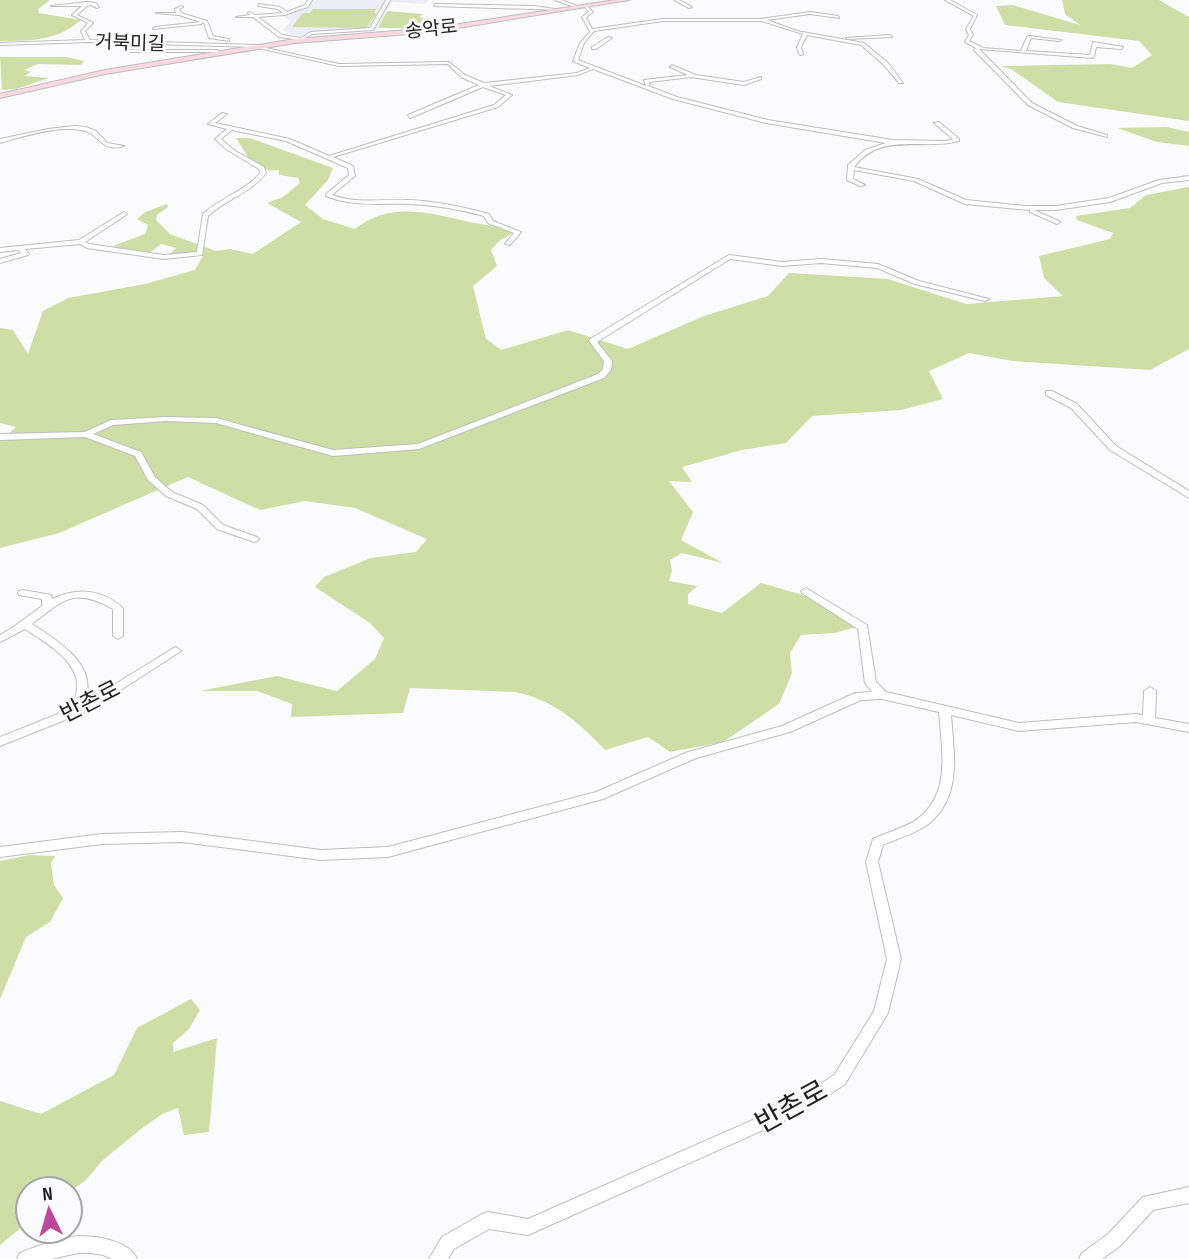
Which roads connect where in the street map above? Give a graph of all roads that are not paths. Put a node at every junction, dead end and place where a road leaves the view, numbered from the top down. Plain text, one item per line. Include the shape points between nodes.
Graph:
1 (309, 0) edge
2 (388, 0) edge
3 (523, 0) edge
4 (557, 0) edge
5 (624, 0) edge
6 (676, 0) edge
7 (947, 0) edge
8 (568, 2) junction
9 (87, 3) junction
10 (576, 4) edge
11 (259, 5) dead end
12 (435, 5) dead end
13 (53, 6) dead end
14 (690, 6) dead end
15 (97, 7) dead end
16 (181, 7) dead end
17 (534, 7) junction
18 (587, 7) junction
19 (559, 10) junction
20 (250, 12) dead end
21 (158, 13) dead end
22 (286, 13) junction
23 (179, 14) junction
24 (838, 16) dead end
25 (255, 17) junction
26 (238, 18) dead end
27 (433, 19) dead end
28 (760, 20) junction
29 (206, 22) junction
30 (445, 27) junction
31 (155, 28) dead end
32 (589, 33) junction
33 (805, 34) junction
34 (890, 36) dead end
35 (610, 38) dead end
36 (302, 39) junction
37 (839, 39) junction
38 (1059, 40) dead end
39 (88, 41) junction
40 (0, 44) edge
41 (256, 44) junction
42 (600, 44) junction
43 (1026, 44) junction
44 (1050, 46) dead end
45 (975, 47) junction
46 (594, 48) dead end
47 (234, 50) junction
48 (129, 51) dead end
49 (1120, 51) dead end
50 (1023, 52) junction
51 (801, 54) dead end
52 (672, 66) dead end
53 (591, 69) junction
54 (617, 76) junction
55 (696, 77) junction
56 (681, 78) junction
57 (759, 78) dead end
58 (646, 81) junction
59 (901, 82) dead end
60 (694, 84) dead end
61 (483, 85) junction
62 (649, 87) junction
63 (0, 95) edge
64 (224, 114) dead end
65 (410, 116) dead end
66 (937, 123) dead end
67 (231, 128) junction
68 (1105, 136) dead end
69 (0, 141) edge
70 (893, 141) junction
71 (121, 146) dead end
72 (332, 156) junction
73 (850, 168) junction
74 (1189, 178) edge
75 (862, 186) dead end
76 (1026, 208) junction
77 (124, 214) dead end
78 (1057, 222) dead end
79 (81, 242) junction
80 (508, 244) dead end
81 (20, 248) junction
82 (0, 250) edge
83 (0, 261) edge
84 (985, 299) dead end
85 (1049, 393) dead end
86 (86, 434) junction
87 (0, 437) edge
88 (1189, 495) edge
89 (254, 539) dead end
90 (806, 591) dead end
91 (23, 593) dead end
92 (47, 606) junction
93 (22, 629) junction
94 (0, 630) edge
95 (118, 636) dead end
96 (0, 639) edge
97 (176, 651) dead end
98 (1150, 691) dead end
99 (882, 695) junction
100 (945, 711) junction
101 (72, 713) junction
102 (1149, 719) junction
103 (1189, 728) edge
104 (0, 742) edge
105 (0, 852) edge
106 (1189, 1195) edge
107 (26, 1259) edge
108 (128, 1259) edge
109 (438, 1259) edge
110 (1088, 1259) edge

1 - 22 street via 307,6
2 - 36 street via 371,29 312,33
3 - 17 street via 525,4 514,4
4 - 8 street, 송악로
5 - 10 main road, 송악로
5 - 18 main road
6 - 14 street
7 - 45 street via 976,16 967,42
8 - 10 street, 송악로
8 - 10 street, 송악로
9 - 13 street
9 - 15 street
9 - 39 street via 74,15 91,23 83,31
10 - 19 main road, 송악로
11 - 22 street
12 - 17 street, 송악로
16 - 23 street
17 - 19 street, 송악로
18 - 32 street via 591,12 584,17
18 - 41 main road via 443,29
19 - 30 main road, 송악로
20 - 25 street, 송악로
21 - 23 street
22 - 25 street
23 - 29 street
24 - 28 street via 794,14
25 - 26 street
25 - 36 street, 송악로 via 281,36
27 - 30 street
28 - 32 street via 663,20
28 - 33 street
29 - 31 street
29 - 41 street via 211,37
30 - 36 main road, 송악로
32 - 42 street via 594,43
32 - 53 street via 574,58
33 - 37 street
33 - 51 street
34 - 37 street
35 - 42 street
36 - 41 main road, 송악로
37 - 59 street via 866,47
38 - 43 street via 1028,37
39 - 40 street, 거북미길
39 - 41 street, 거북미길
41 - 47 main road, 송악로
41 - 61 street, 거북미길 via 339,65 449,63
41 - 63 main road
42 - 46 street
43 - 44 street
43 - 50 street
45 - 50 street
45 - 68 street via 1023,99 1075,127
47 - 48 street, 송악로
47 - 63 main road, 송악로 via 112,69
49 - 50 street via 1094,46 1091,57
52 - 55 street
53 - 54 street
53 - 61 street
54 - 58 street
54 - 62 street
55 - 56 street
55 - 57 street via 737,84
56 - 58 street
56 - 60 street
58 - 62 street
61 - 65 street
61 - 72 street, 거북미길 via 510,95 496,106
62 - 70 street via 768,122
64 - 67 street via 211,124
66 - 70 street via 957,140 946,144
67 - 72 street via 288,139
67 - 79 street via 218,139 263,173 255,184 232,193 205,215 200,254 163,257
69 - 71 street via 42,131 84,129 92,130 105,144
70 - 73 street via 867,151
72 - 80 street via 351,167 352,176 328,195 350,204 459,206 518,232
73 - 75 street via 850,180
73 - 76 street via 916,180 965,202
74 - 76 street via 1161,181 1110,200
76 - 78 street
77 - 79 street
79 - 81 street
81 - 82 street
81 - 83 street via 26,254
84 - 86 street via 917,283 878,266 821,261 782,264 729,257 593,341 608,361 601,376 419,446 333,453 216,421 166,419 111,423
85 - 88 street via 1074,405 1113,448
86 - 87 street
86 - 89 street via 138,454 150,478 169,494 200,507 220,527
90 - 99 street via 863,627 871,683
91 - 92 street via 47,597
92 - 93 street
92 - 95 street via 61,596 75,594 108,601 118,608
93 - 94 street
93 - 96 street
93 - 101 street via 61,650 82,678 82,693
97 - 101 street, 반촌로
98 - 102 street
99 - 100 street
99 - 105 street via 859,696 786,729 692,755 599,796 388,852 321,855 182,837 102,839
100 - 102 street via 1019,727
100 - 109 street, 반촌로 via 948,785 939,808 920,824 877,842 872,862 894,959 881,1013 840,1079 801,1105 528,1227 488,1220 449,1243
101 - 104 street, 반촌로
102 - 103 street
106 - 110 street via 1149,1203 1114,1240
107 - 108 street via 67,1244 111,1246

